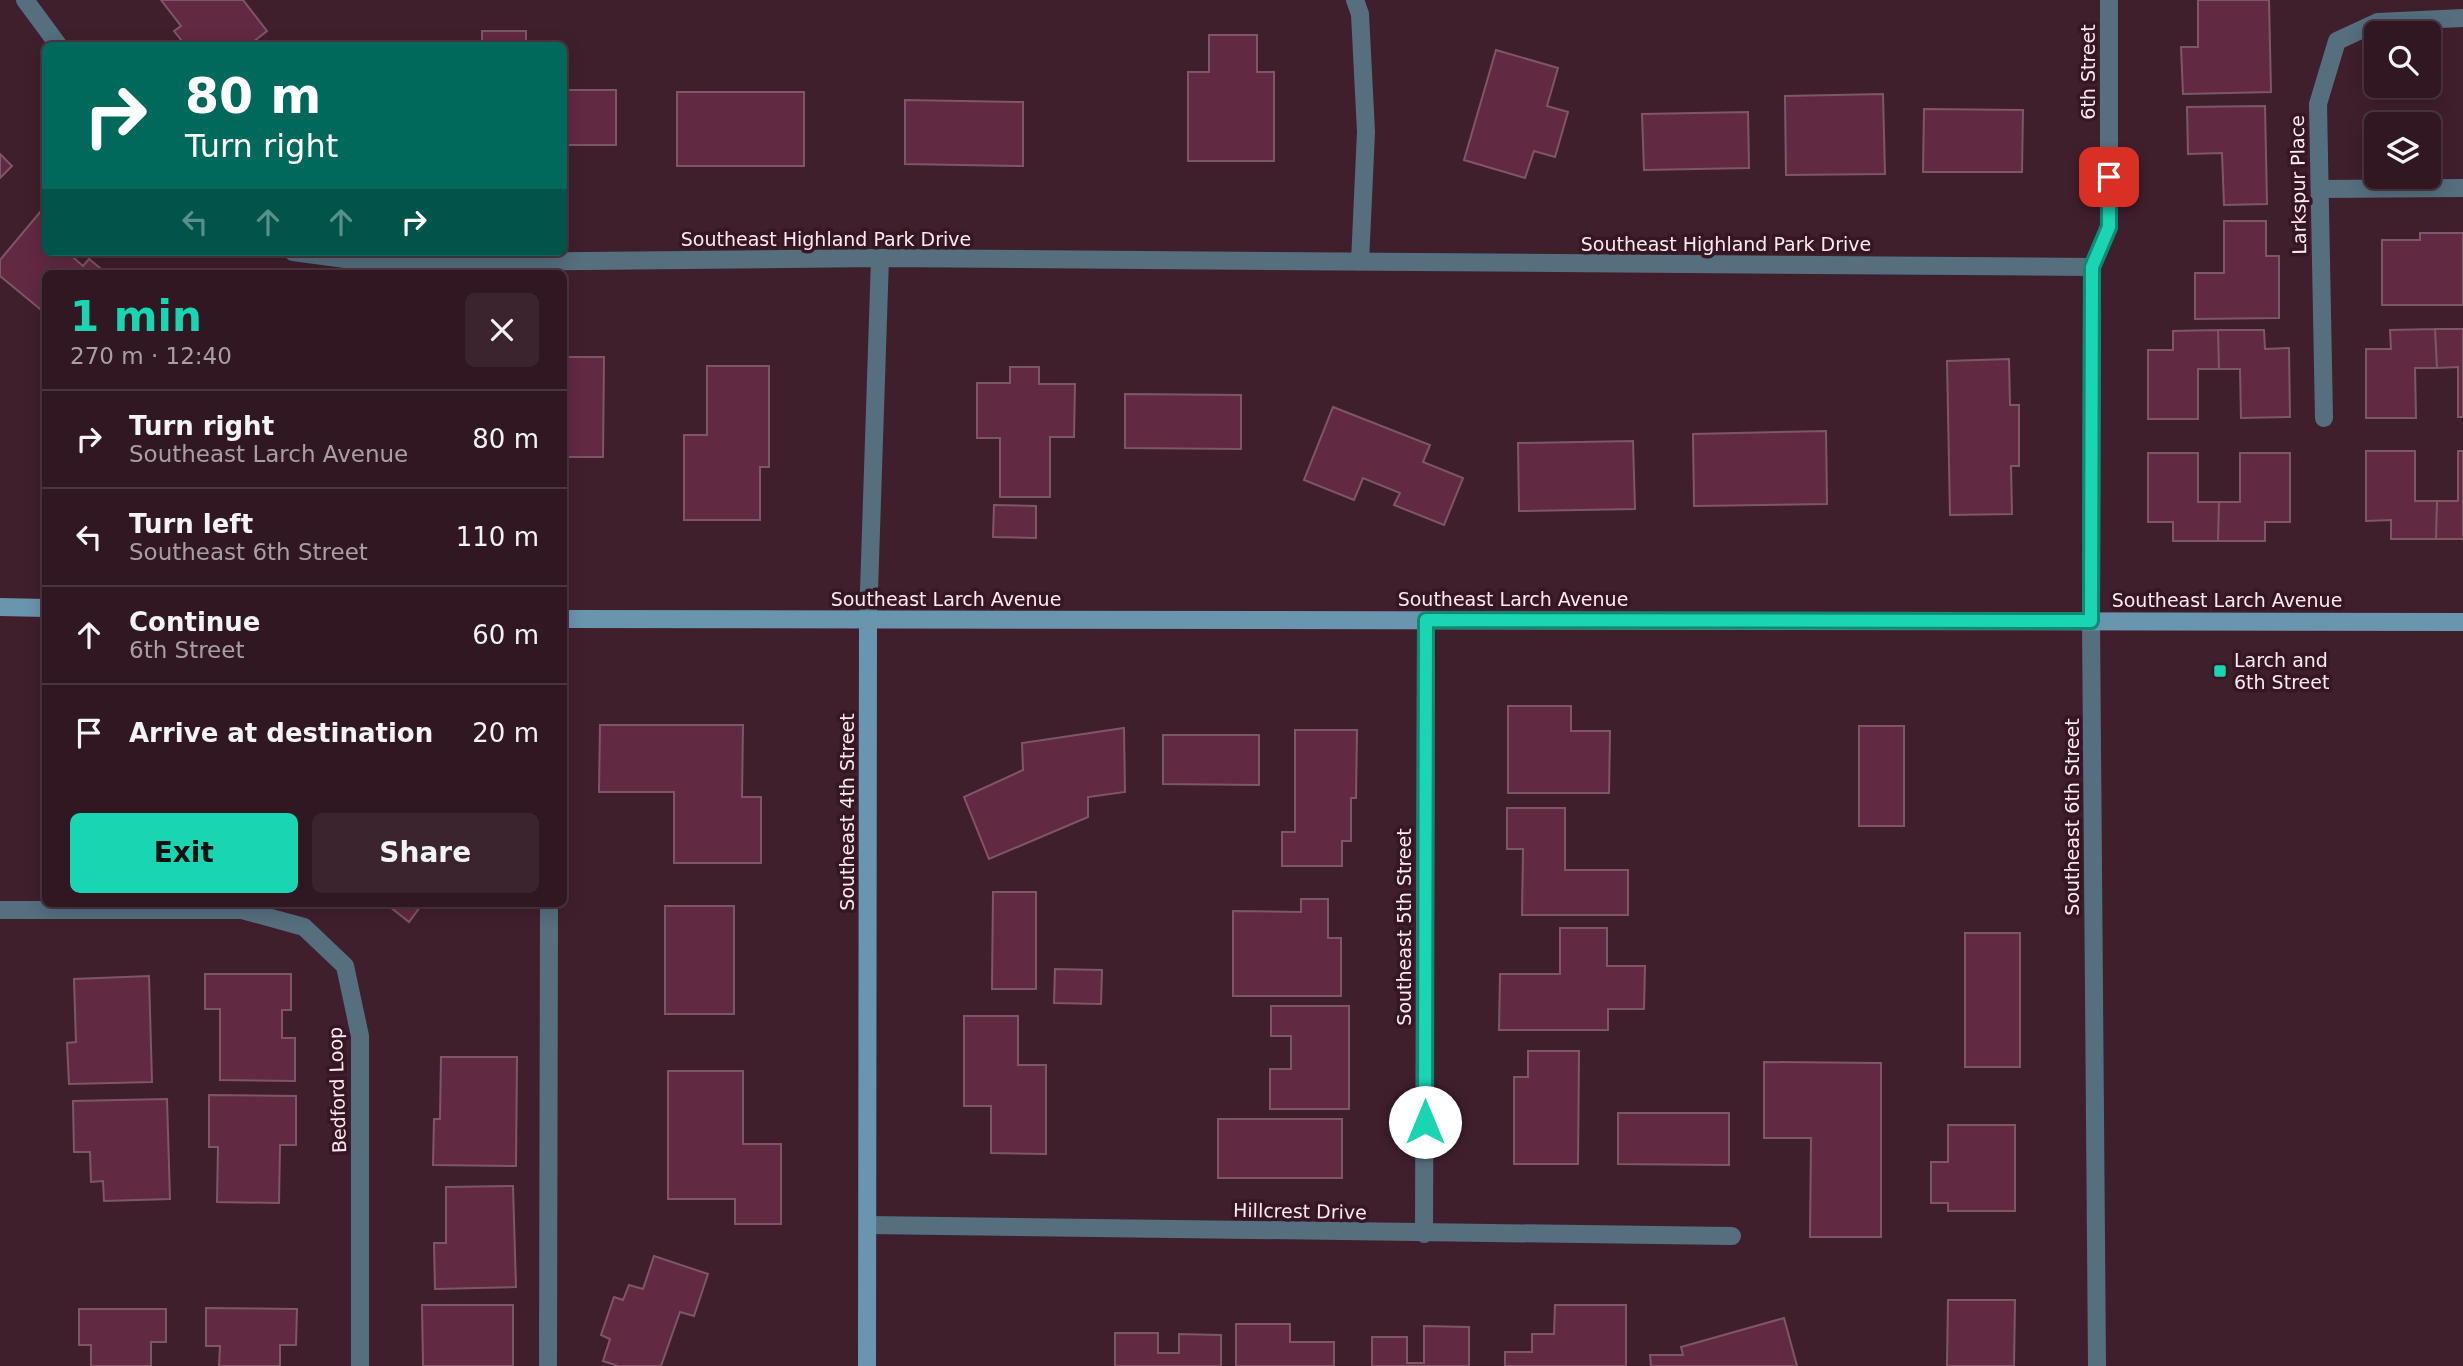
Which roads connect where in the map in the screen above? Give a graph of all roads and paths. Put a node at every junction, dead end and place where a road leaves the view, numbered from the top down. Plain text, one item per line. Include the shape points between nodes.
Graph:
1 (24, 0) edge
2 (1355, 0) edge
3 (2109, 0) edge
4 (2463, 18) edge
5 (56, 42) edge
6 (2463, 188) edge
7 (2320, 189) junction
8 (323, 256) edge
9 (880, 258) junction
10 (1360, 262) junction
11 (2092, 267) junction
12 (2324, 418) dead end
13 (0, 607) edge
14 (42, 608) edge
15 (567, 619) edge
16 (1426, 620) junction
17 (868, 621) junction
18 (2091, 621) junction
19 (2463, 622) edge
20 (549, 907) edge
21 (0, 910) edge
22 (868, 1225) junction
23 (1424, 1234) junction
24 (1732, 1236) dead end
25 (360, 1366) edge
26 (548, 1366) edge
27 (867, 1366) edge
28 (2097, 1366) edge

1 - 5 street
2 - 10 street via 1360,14 1366,132
3 - 11 street, 6th Street via 2109,227
4 - 7 street, Larkspur Place via 2378,22 2337,41 2318,104
6 - 7 street
7 - 12 street, Larkspur Place
8 - 9 street, Southeast Highland Park Drive via 375,263
9 - 10 street, Southeast Highland Park Drive
9 - 17 street, Southeast 4th Street
10 - 11 street, Southeast Highland Park Drive
11 - 18 street, Southeast 6th Street
13 - 14 main road
15 - 17 main road, Southeast Larch Avenue
16 - 17 main road, Southeast Larch Avenue
16 - 18 main road, Southeast Larch Avenue
16 - 23 street, Southeast 5th Street
17 - 22 main road, Southeast 4th Street
18 - 19 main road, Southeast Larch Avenue
18 - 28 street, Southeast 6th Street
20 - 26 street
21 - 25 street, Bedford Loop via 242,910 304,927 345,966 360,1036
22 - 23 street, Hillcrest Drive
22 - 27 main road, Southeast 4th Street
23 - 24 street, Hillcrest Drive

